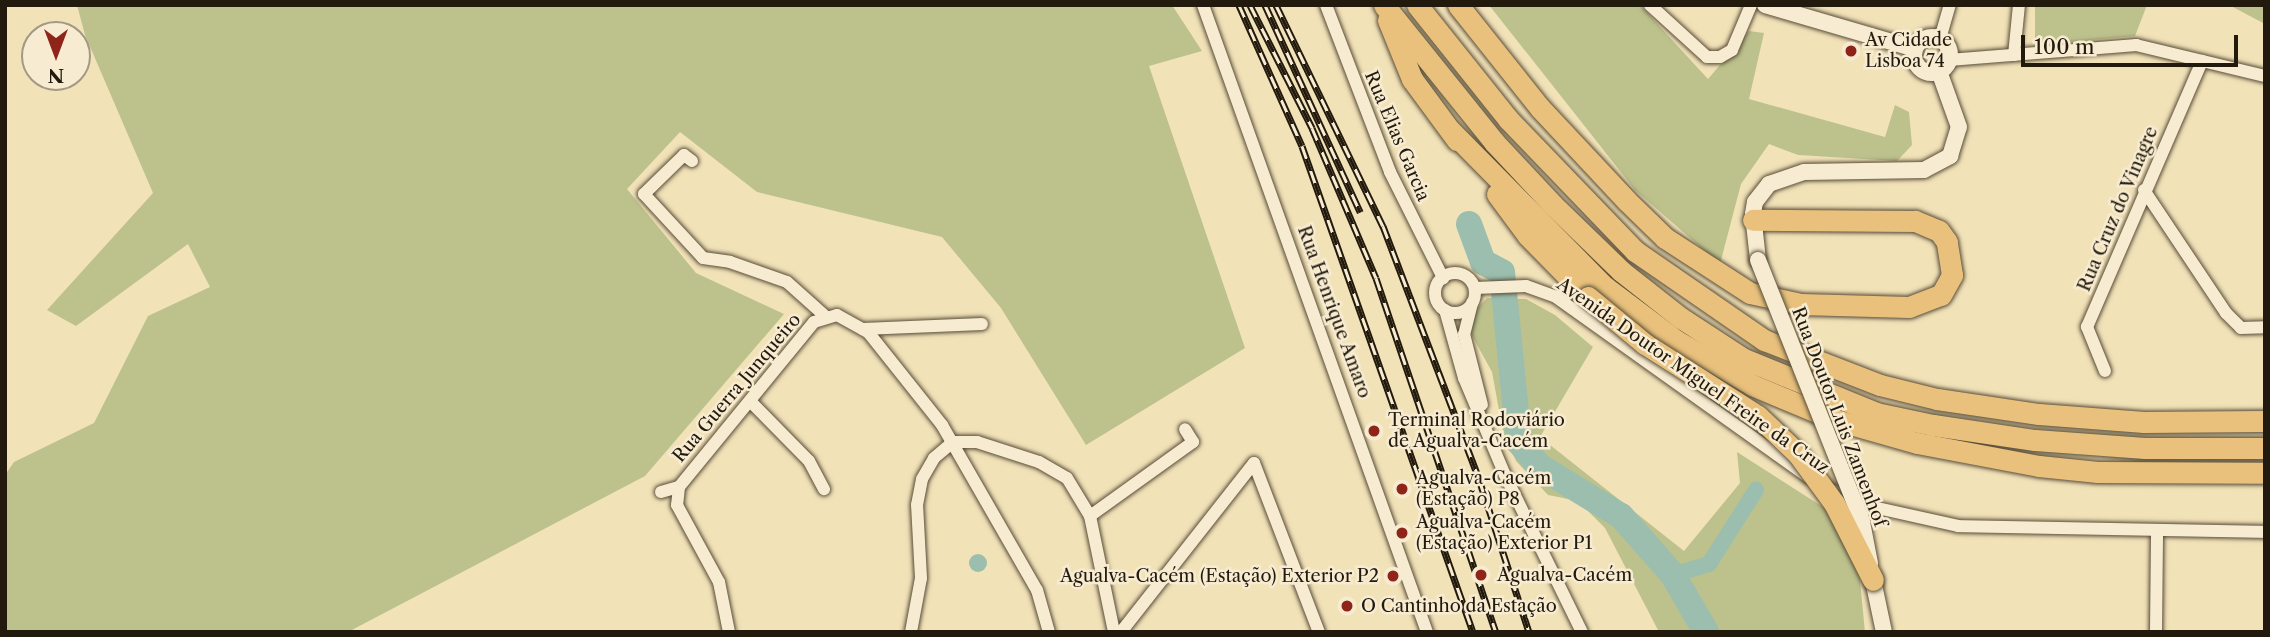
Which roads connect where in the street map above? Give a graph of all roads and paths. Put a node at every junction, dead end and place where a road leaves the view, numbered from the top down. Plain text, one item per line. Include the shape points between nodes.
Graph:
1 (1203, 5) edge
2 (1326, 5) edge
3 (1383, 5) edge
4 (1417, 5) edge
5 (1458, 5) edge
6 (1650, 5) edge
7 (1751, 5) edge
8 (1765, 5) edge
9 (1950, 5) edge
10 (2019, 5) edge
11 (1940, 39) junction
12 (1915, 49) junction
13 (2014, 55) junction
14 (2202, 61) junction
15 (1944, 66) junction
16 (2265, 76) edge
17 (1450, 130) junction
18 (692, 161) dead end
19 (2144, 190) junction
20 (1753, 219) junction
21 (1443, 278) junction
22 (1478, 288) junction
23 (1472, 303) junction
24 (1445, 310) junction
25 (825, 316) junction
26 (982, 324) dead end
27 (2265, 327) edge
28 (863, 328) junction
29 (2105, 371) dead end
30 (750, 401) junction
31 (2265, 421) edge
32 (1486, 426) junction
33 (1185, 429) dead end
34 (953, 442) junction
35 (2265, 448) edge
36 (2265, 473) edge
37 (679, 487) junction
38 (824, 489) dead end
39 (661, 492) dead end
40 (1090, 516) junction
41 (2157, 530) junction
42 (2265, 531) edge
43 (1873, 580) junction
44 (912, 629) edge
45 (729, 632) edge
46 (1049, 632) edge
47 (1114, 632) edge
48 (1121, 632) edge
49 (1319, 632) edge
50 (1427, 632) edge
51 (1582, 632) edge
52 (1884, 632) edge
53 (2157, 632) edge

1 - 50 street, Rua Henrique Amaro
2 - 21 street, Rua Elias Garcia via 1390,172
3 - 17 highway via 1412,79
3 - 35 highway via 1494,142 1553,205 1621,271 1744,359 1876,413 1933,425 2035,440 2131,447
4 - 31 highway via 1508,119 1635,251 1764,340 1881,385 1937,399 2092,418
5 - 20 highway via 1540,108 1627,201 1665,238 1750,293 1801,304 1909,307 1941,295 1952,275 1947,242 1939,231 1915,221
6 - 7 street via 1698,53 1720,57 1737,42
8 - 12 street
9 - 11 street
10 - 13 street
11 - 12 street via 1928,37
11 - 15 street via 1948,48
12 - 15 street via 1919,68
13 - 14 street via 2136,45
13 - 15 street
14 - 16 street
14 - 19 street, Rua Cruz do Vinagre
15 - 20 street via 1959,127 1957,144 1939,165 1924,170 1785,176 1761,191
17 - 36 highway via 1605,287 1677,341 1752,385 1836,420 1917,443 2039,466 2098,472
17 - 43 highway, bridge via 1528,236 1588,297 1645,344 1758,416 1798,454 1834,503
18 - 25 street via 684,155 644,194 703,258 730,262 787,282
19 - 27 street via 2226,313 2241,328
19 - 29 street, Rua Cruz do Vinagre via 2087,327
20 - 43 street, Rua Doutor Luis Zamenhof, bridge via 1758,260 1862,522
21 - 22 street via 1465,276
21 - 24 street via 1436,290
22 - 23 street
22 - 41 street, Avenida Doutor Miguel Freire da Cruz via 1526,286 1556,297 1820,486 1873,507 1958,526
23 - 24 street via 1460,313
23 - 32 street via 1464,334
24 - 32 street via 1464,378
25 - 28 street, Rua Guerra Junqueiro via 837,314
25 - 30 street, Rua Guerra Junqueiro via 801,335
26 - 28 street
28 - 34 street, Rua Guerra Junqueiro via 893,358
30 - 37 street, Rua Guerra Junqueiro
30 - 38 street via 809,461
32 - 51 street
33 - 40 street via 1193,442
34 - 40 street via 977,442 1039,462 1067,478
34 - 44 street via 934,458 922,479 918,505 921,578
34 - 46 street, Rua Guerra Junqueiro via 1037,590
37 - 39 street, Rua Guerra Junqueiro
37 - 45 street via 677,505 719,582
40 - 47 street
41 - 42 street, Avenida Doutor Miguel Freire da Cruz
41 - 53 street
43 - 52 street, Rua Doutor Luis Zamenhof
48 - 49 street via 1254,463

